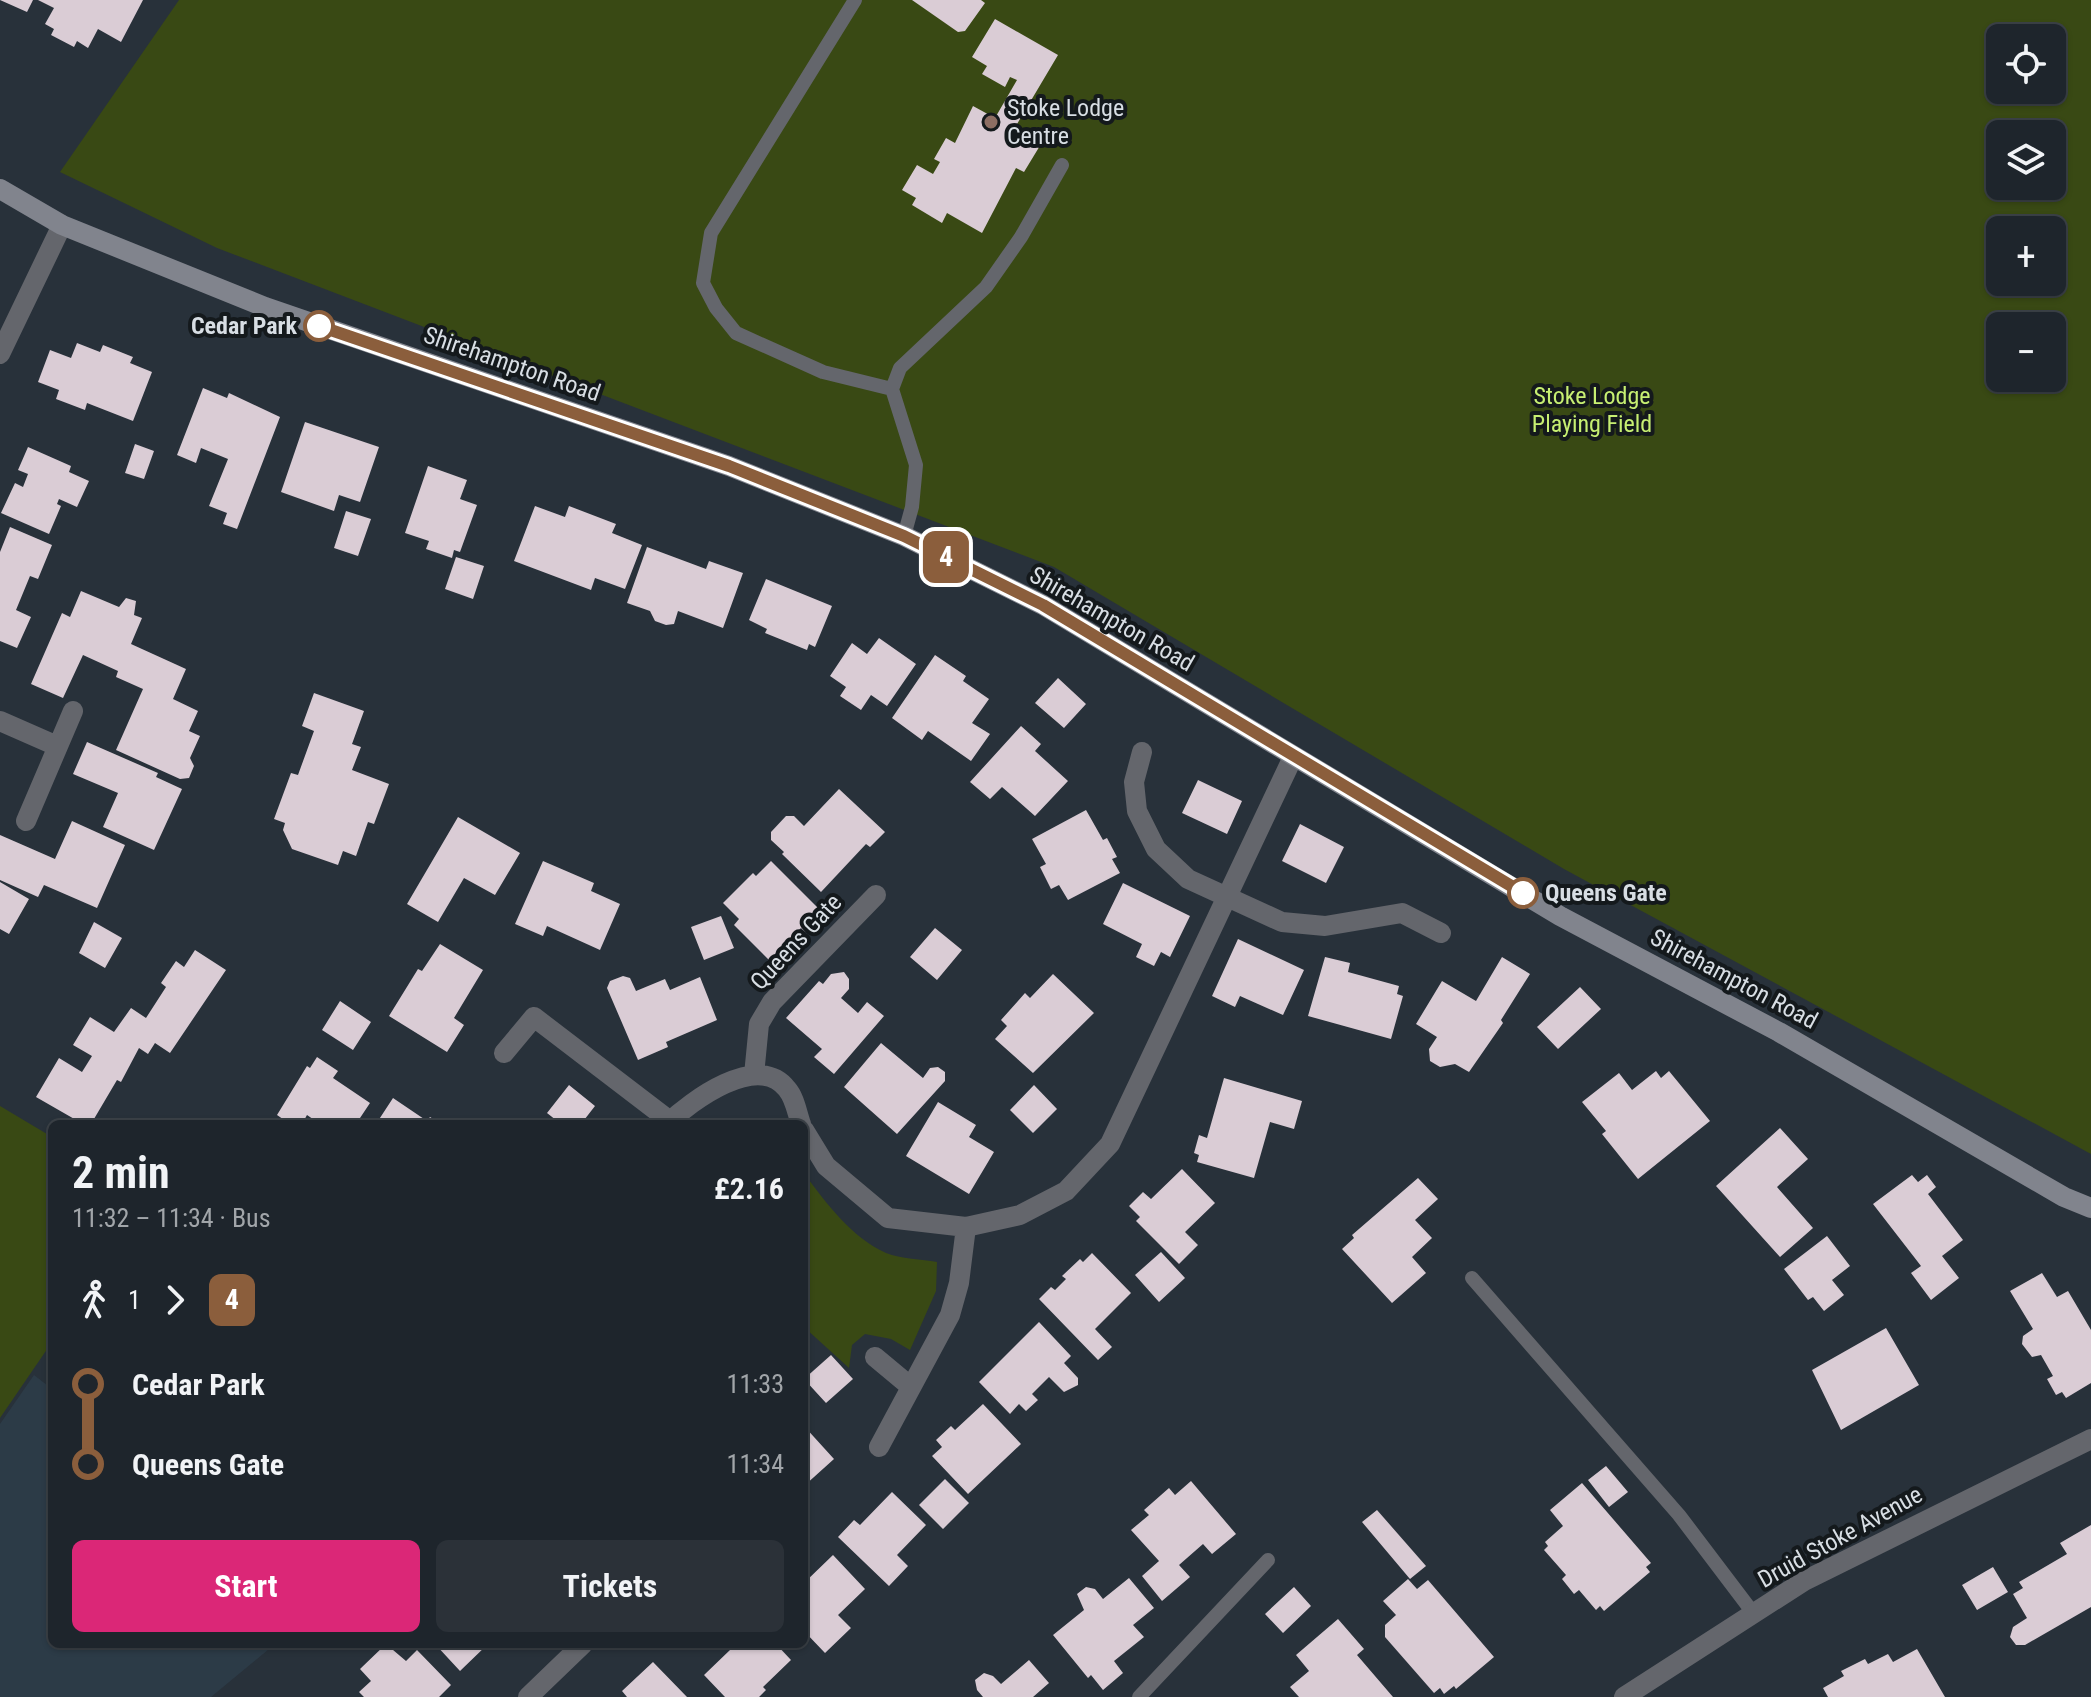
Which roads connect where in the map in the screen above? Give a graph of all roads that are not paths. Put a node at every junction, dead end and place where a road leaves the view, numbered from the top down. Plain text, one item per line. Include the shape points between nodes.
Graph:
1 (855, 0) edge
2 (1062, 165) dead end
3 (0, 189) edge
4 (62, 225) junction
5 (0, 354) edge
6 (892, 389) junction
7 (904, 536) junction
8 (73, 711) dead end
9 (0, 721) edge
10 (57, 746) junction
11 (1142, 752) dead end
12 (1293, 757) junction
13 (26, 821) dead end
14 (876, 895) dead end
15 (1227, 897) junction
16 (1441, 933) dead end
17 (504, 1053) dead end
18 (754, 1075) junction
19 (666, 1120) edge
20 (672, 1120) edge
21 (799, 1120) edge
22 (808, 1137) edge
23 (2091, 1208) edge
24 (966, 1227) junction
25 (1472, 1278) dead end
26 (875, 1357) dead end
27 (911, 1387) junction
28 (2091, 1439) edge
29 (879, 1447) dead end
30 (1268, 1560) dead end
31 (1754, 1614) junction
32 (579, 1648) edge
33 (528, 1697) edge
34 (1139, 1697) edge
35 (1624, 1697) edge

1 - 6 lane via 711,233 703,283 736,333 823,372
2 - 6 lane via 986,287 913,353
3 - 4 main road, Shirehampton Road
4 - 5 street
4 - 7 main road, Shirehampton Road via 265,307 729,466
6 - 7 lane via 916,465
7 - 12 main road, Shirehampton Road via 1043,605
8 - 10 street
9 - 10 street
10 - 13 street
11 - 15 street via 1134,782 1137,811 1156,849 1188,879
12 - 15 street
12 - 23 main road, Shirehampton Road via 1560,916
14 - 18 street, Queens Gate via 772,1002 759,1024
15 - 16 street via 1282,922 1325,926 1402,913
15 - 24 street via 1110,1144 1066,1191 1020,1215
17 - 19 street via 534,1017
18 - 20 street via 719,1086
18 - 21 street via 778,1080 787,1088
22 - 24 street via 826,1166 888,1218
24 - 27 street via 950,1315
25 - 31 lane via 1679,1515
26 - 27 street
27 - 29 street
28 - 31 street, Druid Stoke Avenue via 1804,1581
30 - 34 lane
31 - 35 street, Druid Stoke Avenue
32 - 33 street

